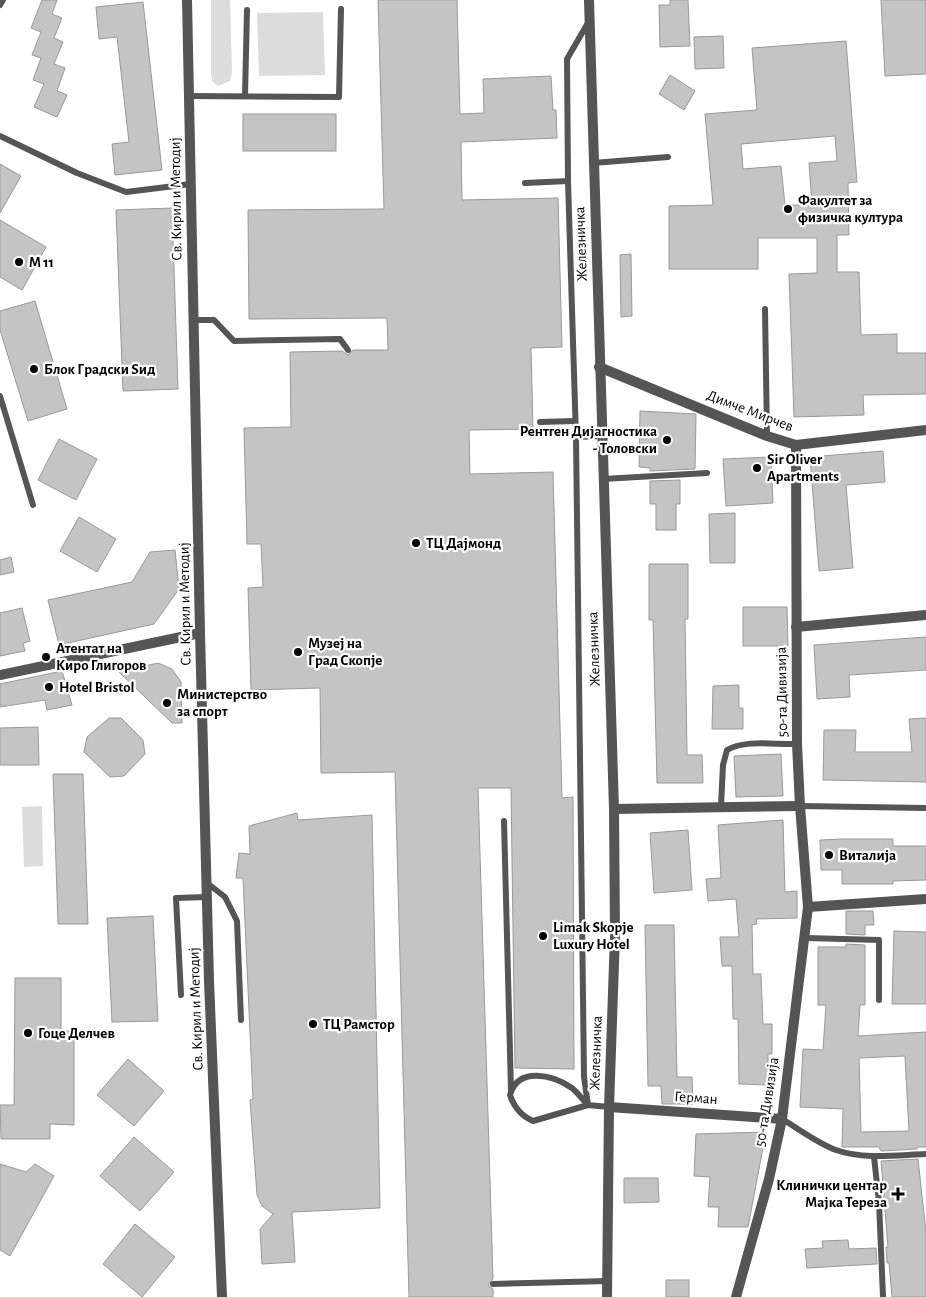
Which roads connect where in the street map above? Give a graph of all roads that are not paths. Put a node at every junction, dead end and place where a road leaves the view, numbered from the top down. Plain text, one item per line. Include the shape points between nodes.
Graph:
1 (2, 0) edge
2 (187, 0) edge
3 (589, 0) edge
4 (0, 5) edge
5 (341, 9) dead end
6 (247, 10) dead end
7 (589, 21) junction
8 (190, 96) junction
9 (245, 96) junction
10 (0, 136) edge
11 (668, 157) dead end
12 (593, 163) junction
13 (568, 181) junction
14 (525, 183) dead end
15 (191, 184) junction
16 (765, 308) dead end
17 (194, 320) junction
18 (348, 350) dead end
19 (599, 367) junction
20 (0, 396) edge
21 (576, 421) junction
22 (540, 422) dead end
23 (926, 430) edge
24 (601, 436) junction
25 (767, 436) junction
26 (576, 437) junction
27 (796, 445) junction
28 (707, 473) dead end
29 (603, 479) junction
30 (34, 505) dead end
31 (926, 615) edge
32 (796, 627) junction
33 (200, 632) junction
34 (0, 675) edge
35 (798, 744) junction
36 (721, 806) junction
37 (800, 806) junction
38 (926, 808) edge
39 (614, 809) junction
40 (504, 821) dead end
41 (207, 882) junction
42 (208, 897) junction
43 (926, 899) edge
44 (808, 907) junction
45 (806, 938) junction
46 (181, 995) dead end
47 (879, 1000) dead end
48 (241, 1020) dead end
49 (511, 1092) junction
50 (588, 1105) junction
51 (609, 1107) junction
52 (782, 1120) junction
53 (926, 1154) edge
54 (874, 1156) junction
55 (608, 1281) junction
56 (493, 1284) dead end
57 (222, 1297) edge
58 (608, 1297) edge
59 (736, 1297) edge
60 (883, 1297) edge

1 - 4 lane
2 - 8 street, Св. Кирил и Методиј
3 - 7 street, Железничка
5 - 9 lane via 339,97
6 - 9 lane
7 - 12 street, Железничка
7 - 13 lane via 566,59
8 - 9 lane
8 - 15 street, Св. Кирил и Методиј
10 - 15 lane via 126,192
11 - 12 lane
12 - 19 street, Железничка
13 - 14 lane
13 - 21 lane
15 - 17 street, Св. Кирил и Методиј
16 - 25 lane
17 - 18 lane via 214,320 234,341 340,339
17 - 33 street, Св. Кирил и Методиј
19 - 24 street, Железничка
19 - 25 street, Димче Мирчев
20 - 30 lane
21 - 22 lane
21 - 26 lane
23 - 27 street, Димче Мирчев
24 - 26 lane
24 - 29 street, Железничка
25 - 27 street, Димче Мирчев
26 - 50 lane via 584,1077
27 - 32 street, 50-та Дивизија
28 - 29 lane
29 - 39 street, Железничка
31 - 32 street, 50-та Дивизија
32 - 35 street, 50-та Дивизија
33 - 34 street
33 - 41 street, Св. Кирил и Методиј
35 - 36 lane via 744,745 727,750
35 - 37 street, 50-та Дивизија
36 - 37 street
36 - 39 street
37 - 38 lane
37 - 44 street, 50-та Дивизија
39 - 51 street, Железничка via 615,935
40 - 49 lane
41 - 42 street, Св. Кирил и Методиј
41 - 48 lane via 226,897 237,921
42 - 46 lane via 176,898
42 - 57 street, Св. Кирил и Методиј
43 - 44 street
44 - 45 street, 50-та Дивизија
45 - 47 lane via 879,940
45 - 52 street, 50-та Дивизија
49 - 50 lane via 522,1078 544,1076 572,1088
49 - 50 lane via 514,1104 523,1116 533,1121
50 - 51 lane
51 - 52 street, Герман
51 - 55 street, Железничка
52 - 54 lane via 837,1150
52 - 59 street, 50-та Дивизија
53 - 54 lane
54 - 60 lane
55 - 56 lane
55 - 58 street, Железничка

